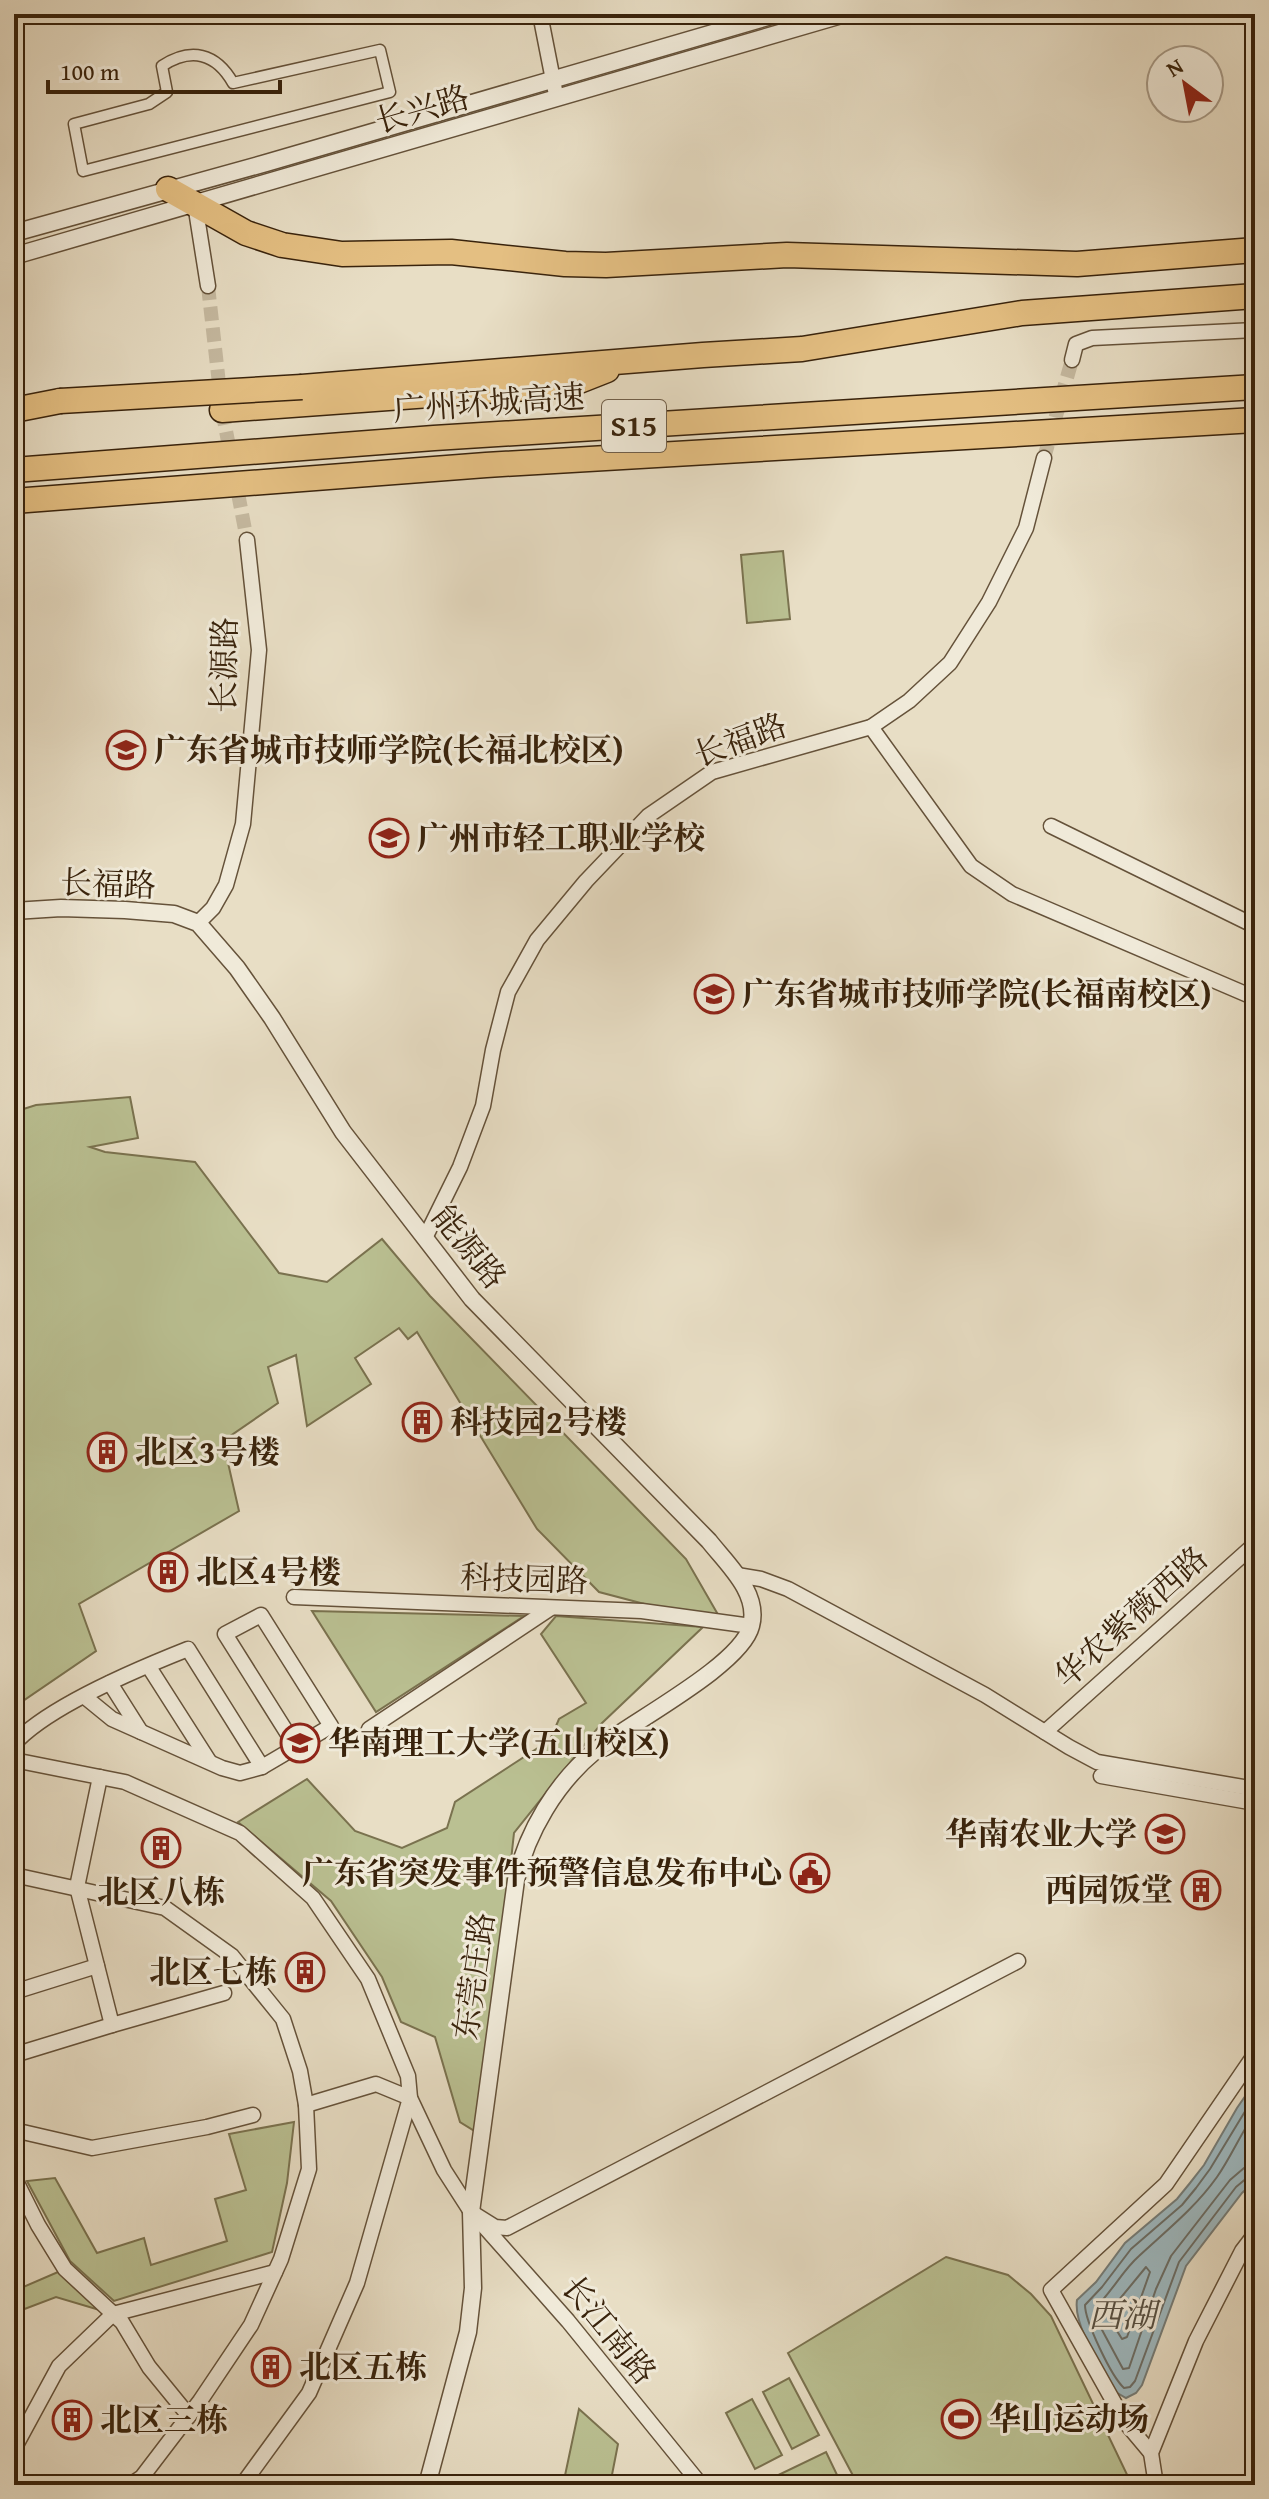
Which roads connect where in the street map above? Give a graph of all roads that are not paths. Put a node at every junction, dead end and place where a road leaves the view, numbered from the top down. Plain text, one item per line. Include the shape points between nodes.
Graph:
1 (540, 14) edge
2 (778, 14) edge
3 (845, 14) edge
4 (226, 71) joint
5 (552, 80) junction
6 (557, 98) junction
7 (168, 189) junction
8 (195, 204) junction
9 (14, 233) edge
10 (1255, 250) edge
11 (14, 256) edge
12 (208, 286) tunnel mouth
13 (1255, 296) edge
14 (1255, 330) edge
15 (703, 355) junction
16 (1072, 360) tunnel mouth
17 (1255, 387) edge
18 (60, 401) junction
19 (14, 402) edge
20 (14, 410) edge
21 (222, 410) dead end
22 (1255, 420) edge
23 (1044, 458) tunnel mouth
24 (14, 470) edge
25 (14, 501) edge
26 (247, 540) tunnel mouth
27 (871, 727) junction
28 (1051, 826) dead end
29 (14, 911) edge
30 (198, 923) junction
31 (1255, 926) edge
32 (1255, 997) edge
33 (425, 1238) junction
34 (1255, 1544) edge
35 (737, 1575) junction
36 (294, 1597) dead end
37 (551, 1608) junction
38 (751, 1626) junction
39 (149, 1667) junction
40 (110, 1683) junction
41 (85, 1697) junction
42 (369, 1729) dead end
43 (141, 1732) junction
44 (1045, 1732) junction
45 (14, 1744) edge
46 (296, 1747) junction
47 (14, 1760) edge
48 (209, 1762) junction
49 (262, 1767) junction
50 (100, 1777) junction
51 (1173, 1782) junction
52 (1255, 1789) edge
53 (1255, 1803) edge
54 (14, 1875) edge
55 (77, 1887) junction
56 (1018, 1961) dead end
57 (97, 1966) junction
58 (14, 1992) edge
59 (224, 1993) dead end
60 (112, 2025) junction
61 (1255, 2054) edge
62 (14, 2055) edge
63 (410, 2098) junction
64 (306, 2105) junction
65 (253, 2115) dead end
66 (14, 2130) edge
67 (14, 2177) edge
68 (471, 2212) junction
69 (1255, 2234) edge
70 (275, 2272) junction
71 (113, 2314) junction
72 (189, 2416) junction
73 (14, 2449) edge
74 (1151, 2453) junction
75 (130, 2485) edge
76 (242, 2485) edge
77 (427, 2485) edge
78 (701, 2485) edge
79 (1156, 2485) edge

1 - 5 street
2 - 5 street, 长兴路
3 - 6 street, 长兴路
4 - 4 street via 202,56 174,58 162,66 167,92 149,104 74,124 83,171 390,92 380,50 233,83
5 - 6 street
5 - 7 street, 长兴路
6 - 8 street, 长兴路
7 - 8 highway
7 - 9 street, 长兴路
8 - 10 highway via 246,233 316,251 475,253 565,264 787,255 1077,264
8 - 11 street, 长兴路
8 - 12 street
13 - 15 highway via 1022,313 832,345
14 - 16 street via 1092,338 1076,344
15 - 18 highway, bridge
15 - 21 highway via 604,371 569,385
17 - 24 highway, 广州环城高速 / S15
18 - 19 highway
18 - 20 highway
22 - 25 highway, 广州环城高速 / S15 via 486,465
23 - 27 street, 长福路 via 1026,528 958,651 909,701
26 - 30 street, 长源路 via 259,650 243,824 226,885
27 - 32 street via 971,866 1012,894
27 - 33 street, 长福路 via 712,772 648,816 586,881 537,940 508,992 483,1106
28 - 31 street
29 - 30 street, 长福路 via 125,910 174,914
30 - 33 street, 能源路 via 237,968 343,1132
33 - 35 street, 能源路 via 472,1299
34 - 44 street, 华农紫薇西路
35 - 38 street via 752,1606
35 - 44 street via 788,1589
36 - 37 street, 科技园路
37 - 38 street, 科技园路 via 642,1611
37 - 42 street
38 - 68 street, 东莞庄路 via 734,1652 714,1668 592,1753 531,1831 516,1880
39 - 40 street
39 - 48 street
39 - 49 street via 188,1649
40 - 41 street
40 - 43 street
41 - 43 street via 112,1719
41 - 45 street
43 - 48 street
44 - 51 street via 1099,1769
46 - 46 street via 331,1726 261,1615 225,1634
46 - 49 street
47 - 50 street, 长江南路
48 - 49 street via 240,1773
50 - 55 street
50 - 63 street, 长江南路 via 125,1782 240,1833 313,1898 368,1979 408,2076
51 - 52 street
51 - 53 street
54 - 55 street
55 - 57 street
55 - 64 street via 165,1908 232,1956 283,2019
56 - 68 street via 507,2228
57 - 58 street
57 - 60 street
59 - 60 street
60 - 62 street
61 - 74 street via 1166,2184 1051,2290 1125,2422
63 - 64 street via 376,2084
63 - 68 street, 长江南路
63 - 76 street via 357,2283 309,2393
64 - 70 street via 309,2169
65 - 66 street via 92,2148
67 - 71 street via 65,2269
68 - 77 street, 东莞庄路 via 468,2332
68 - 78 street, 长江南路
69 - 74 street via 1196,2341
70 - 71 street
70 - 72 street via 251,2325
71 - 72 street
71 - 73 street via 59,2366
72 - 75 street
74 - 79 street

